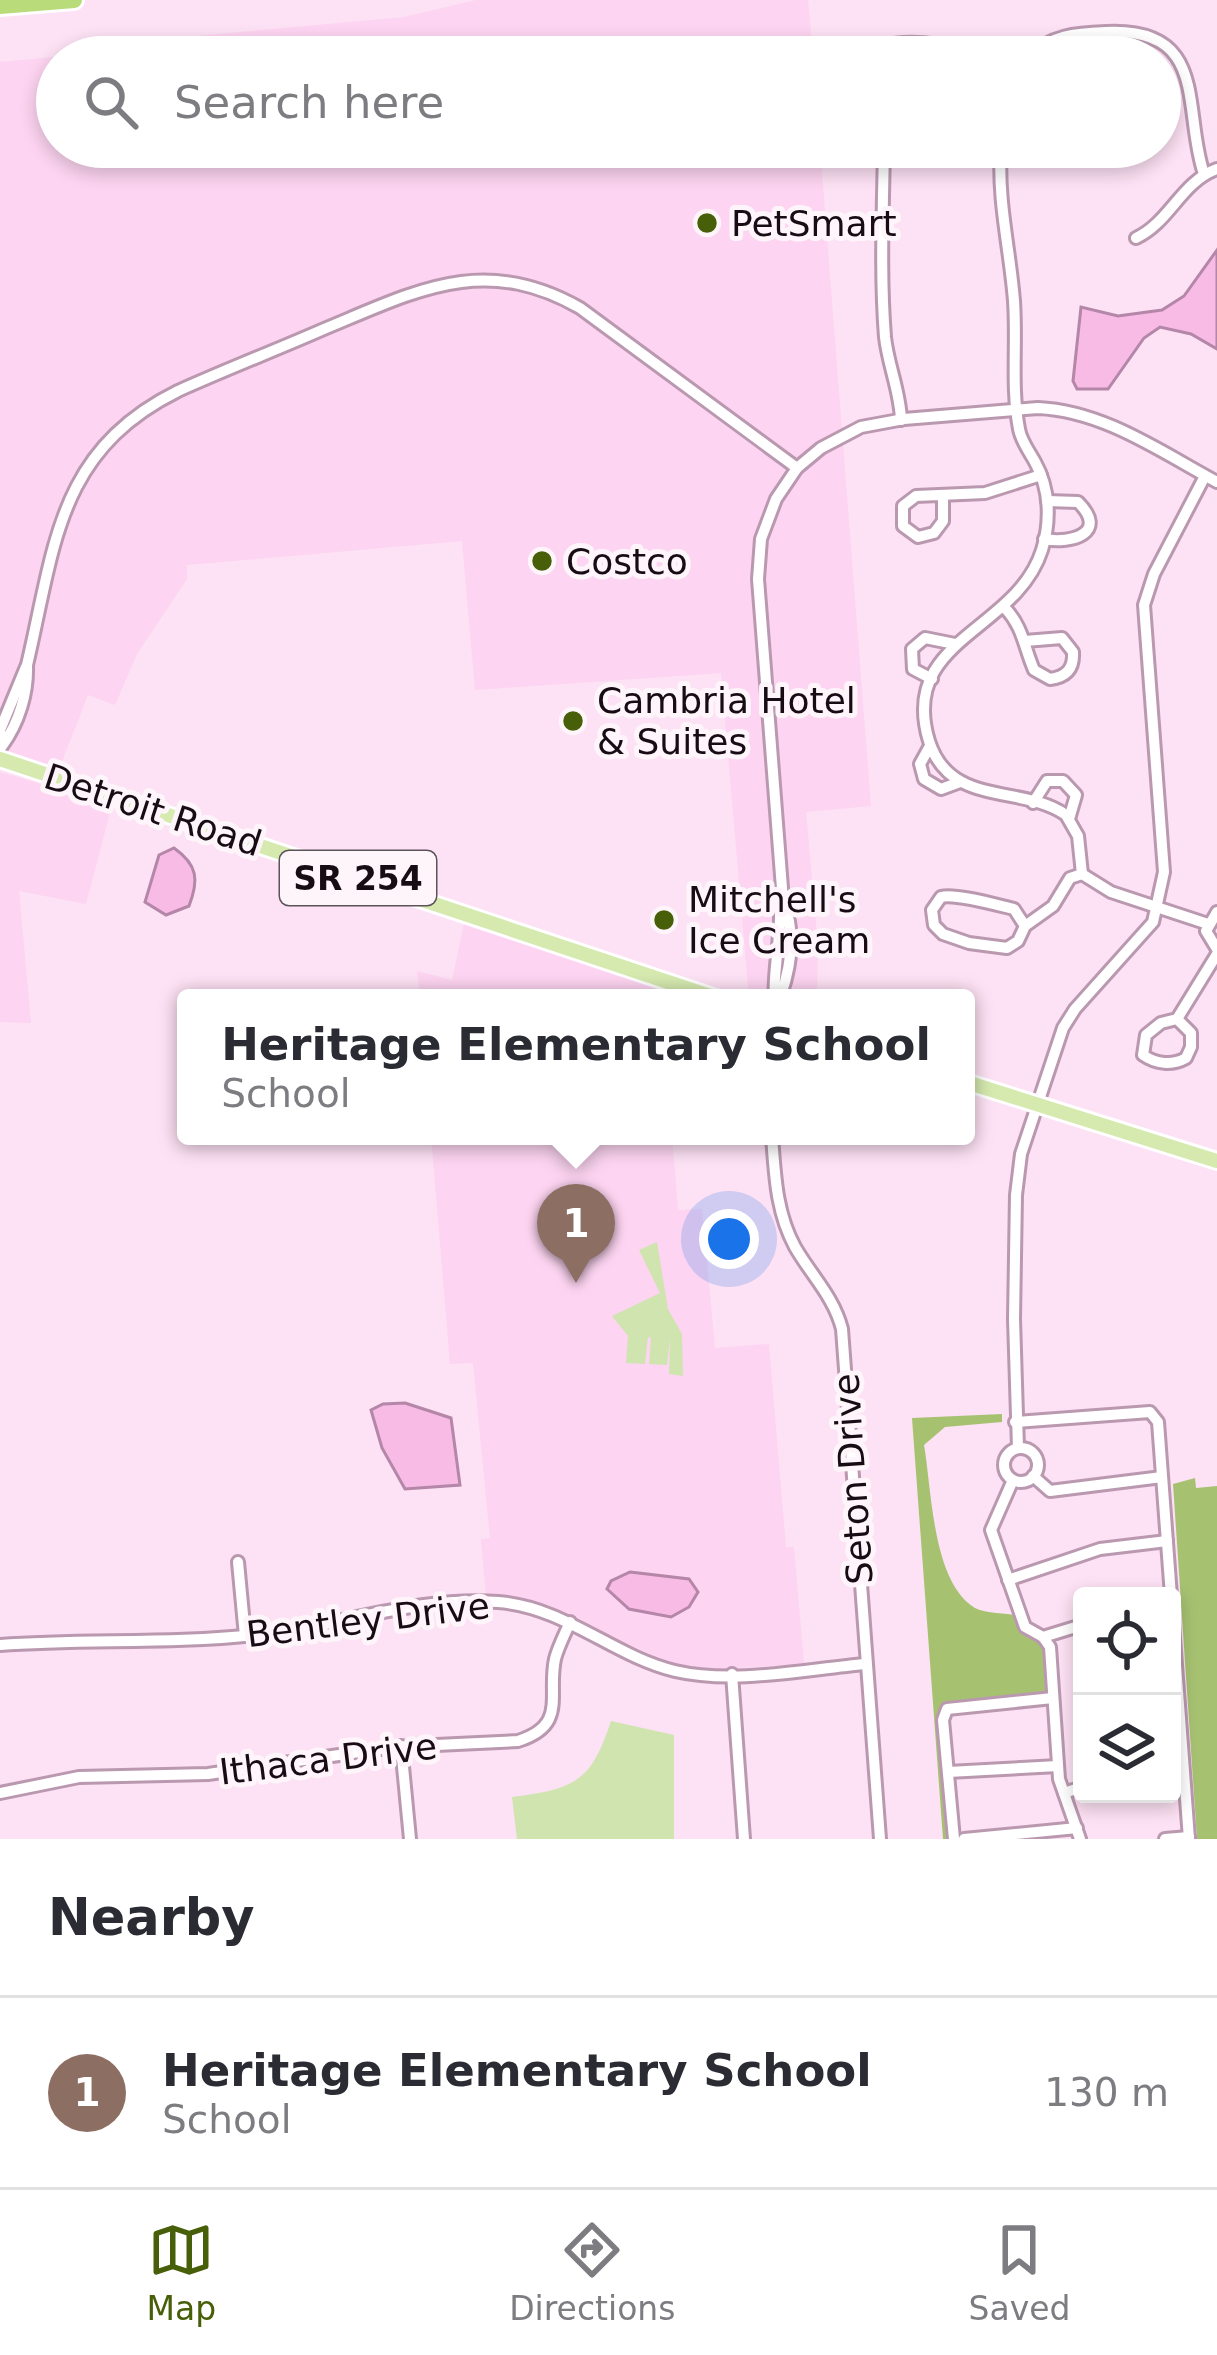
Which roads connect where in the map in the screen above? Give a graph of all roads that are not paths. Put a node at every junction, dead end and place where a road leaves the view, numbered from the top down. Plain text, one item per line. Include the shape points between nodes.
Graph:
1 (74, 0) edge
2 (0, 6) edge
3 (1066, 36) edge
4 (1138, 36) edge
5 (1181, 66) edge
6 (883, 168) edge
7 (1001, 168) edge
8 (1211, 171) edge
9 (1136, 238) dead end
10 (1017, 409) junction
11 (901, 420) junction
12 (797, 468) junction
13 (1041, 476) junction
14 (1211, 479) edge
15 (943, 497) junction
16 (1047, 501) junction
17 (1044, 539) junction
18 (1006, 608) junction
19 (1025, 641) junction
20 (955, 644) junction
21 (932, 679) junction
22 (931, 746) junction
23 (1, 753) edge
24 (960, 782) junction
25 (1033, 803) junction
26 (1069, 819) junction
27 (1082, 874) junction
28 (1159, 908) junction
29 (1217, 912) edge
30 (1208, 924) junction
31 (1025, 926) junction
32 (1217, 952) edge
33 (690, 989) edge
34 (772, 989) edge
35 (1177, 1018) junction
36 (975, 1085) edge
37 (1038, 1106) junction
38 (773, 1145) edge
39 (1217, 1161) edge
40 (1016, 1422) junction
41 (1018, 1448) junction
42 (1034, 1476) junction
43 (1162, 1477) junction
44 (1013, 1480) junction
45 (1167, 1541) junction
46 (238, 1562) dead end
47 (1008, 1580) junction
48 (1170, 1587) edge
49 (570, 1622) junction
50 (1073, 1628) edge
51 (245, 1636) junction
52 (1043, 1637) junction
53 (0, 1645) edge
54 (866, 1664) junction
55 (732, 1674) junction
56 (1053, 1698) junction
57 (401, 1746) junction
58 (1058, 1766) junction
59 (948, 1772) junction
60 (1073, 1790) edge
61 (1181, 1790) edge
62 (0, 1793) edge
63 (1064, 1793) junction
64 (1079, 1834) edge
65 (1189, 1838) edge
66 (410, 1839) edge
67 (744, 1839) edge
68 (880, 1839) edge
69 (954, 1839) edge
70 (964, 1839) edge
71 (1165, 1839) edge

1 - 2 highway
3 - 4 street
5 - 8 street via 1197,152
6 - 11 street via 880,277
7 - 10 street
8 - 9 street
10 - 11 street
10 - 13 street
10 - 14 street via 1093,418
11 - 12 street via 843,435
12 - 23 street via 566,300 497,280 417,290 178,391 117,430 67,504 27,687
12 - 34 street via 771,510 758,566 784,908
13 - 15 street
13 - 16 street
14 - 28 street via 1144,605 1164,872
15 - 15 street via 911,498 903,526 918,537 934,533
16 - 17 street
16 - 17 street via 1078,502 1089,524 1072,542
17 - 18 street via 1036,566
18 - 19 street
18 - 20 street
19 - 19 street via 1039,675 1056,678 1070,668 1073,652 1061,638
20 - 21 street
20 - 21 street via 925,638 912,649 913,669
21 - 22 street
22 - 24 street
22 - 24 street via 920,764 924,779 941,789
23 - 33 main road, Detroit Road / SR 254
24 - 25 street
25 - 26 street
25 - 26 street via 1046,781 1066,783 1076,798
26 - 27 street
27 - 28 street
27 - 31 street
28 - 30 street
28 - 37 street via 1067,1021
29 - 30 street
30 - 32 street
31 - 31 street via 1010,947 982,945 938,930 932,910 941,897 958,895 1014,908
32 - 35 street
35 - 35 street via 1147,1035 1143,1055 1162,1063 1186,1058 1191,1033
36 - 37 main road
37 - 39 main road
37 - 40 street via 1016,1195
38 - 54 street, Seton Drive via 786,1229 842,1329
40 - 41 street
40 - 43 street via 1150,1412 1158,1422
41 - 42 street via 1035,1456
41 - 44 street via 1005,1463
42 - 43 street via 1049,1491
42 - 44 street
43 - 45 street
44 - 47 street via 991,1530
45 - 47 street via 1100,1549
45 - 48 street
46 - 51 street
47 - 52 street via 1024,1627
49 - 51 street, Bentley Drive via 484,1602
49 - 55 street, Bentley Drive via 661,1666
49 - 57 street, Ithaca Drive via 554,1661 555,1706 536,1734 507,1743
50 - 52 street
51 - 53 street, Bentley Drive
52 - 56 street
54 - 55 street, Bentley Drive
54 - 68 street, Seton Drive
55 - 67 street
56 - 58 street
56 - 59 street via 946,1709
57 - 62 street, Ithaca Drive via 208,1774 79,1777
57 - 66 street
58 - 59 street
58 - 63 street
59 - 69 street
60 - 63 street
61 - 65 street
63 - 64 street
64 - 70 street
65 - 71 street

